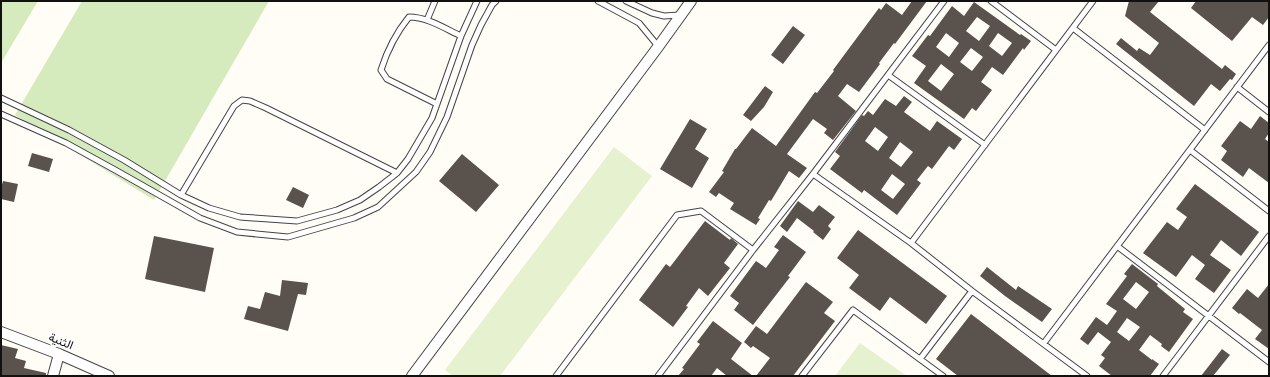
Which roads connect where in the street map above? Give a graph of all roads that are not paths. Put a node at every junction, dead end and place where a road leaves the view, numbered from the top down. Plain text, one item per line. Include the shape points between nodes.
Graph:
1 (435, 1) edge
2 (477, 1) edge
3 (496, 1) edge
4 (598, 1) edge
5 (626, 1) edge
6 (944, 1) edge
7 (990, 1) edge
8 (1093, 1) edge
9 (690, 2) edge
10 (682, 15) junction
11 (427, 20) junction
12 (1073, 28) junction
13 (461, 36) junction
14 (1269, 45) edge
15 (658, 47) junction
16 (1056, 50) junction
17 (888, 75) junction
18 (1237, 87) junction
19 (1, 98) edge
20 (437, 104) junction
21 (1269, 112) edge
22 (1, 114) edge
23 (1205, 130) junction
24 (985, 145) junction
25 (1190, 150) junction
26 (397, 173) junction
27 (813, 174) junction
28 (180, 194) junction
29 (1269, 211) edge
30 (1269, 236) edge
31 (911, 243) junction
32 (1117, 246) junction
33 (753, 250) junction
34 (972, 291) junction
35 (1209, 315) junction
36 (1, 332) edge
37 (1044, 343) junction
38 (59, 354) junction
39 (920, 359) junction
40 (1269, 362) edge
41 (52, 376) edge
42 (109, 376) edge
43 (412, 376) edge
44 (556, 376) edge
45 (658, 376) edge
46 (802, 376) edge
47 (943, 376) edge
48 (1087, 376) edge
49 (1163, 376) edge

1 - 11 lane
2 - 13 lane
3 - 22 lane via 472,45 447,117 430,152 416,172 378,207 354,218 288,237 237,232 200,218 66,143
4 - 15 lane via 639,23
5 - 10 lane via 664,16
6 - 17 lane
7 - 16 lane
8 - 12 lane
9 - 10 street
10 - 15 street
11 - 13 lane
11 - 20 lane via 408,17 400,27 381,70 387,79
12 - 16 lane
12 - 23 lane
13 - 20 lane
14 - 18 lane
15 - 43 street
16 - 24 lane
17 - 24 lane
17 - 27 lane
18 - 21 lane
18 - 23 lane
19 - 28 lane via 69,130
20 - 26 lane via 432,118
23 - 25 lane
24 - 31 lane
25 - 29 lane
25 - 32 lane
26 - 28 lane via 360,200 337,210 297,221 240,217 209,208
26 - 28 lane via 266,108 242,100 234,106
27 - 31 lane
27 - 33 lane
30 - 35 lane
31 - 34 lane
32 - 35 lane
32 - 37 lane
33 - 44 lane via 701,211 677,215
33 - 45 lane
34 - 37 lane
34 - 39 lane
35 - 40 lane
35 - 49 lane
36 - 38 street, الثنية
37 - 48 lane
38 - 41 street
38 - 42 street, الثنية
39 - 46 lane via 853,310
39 - 47 lane

